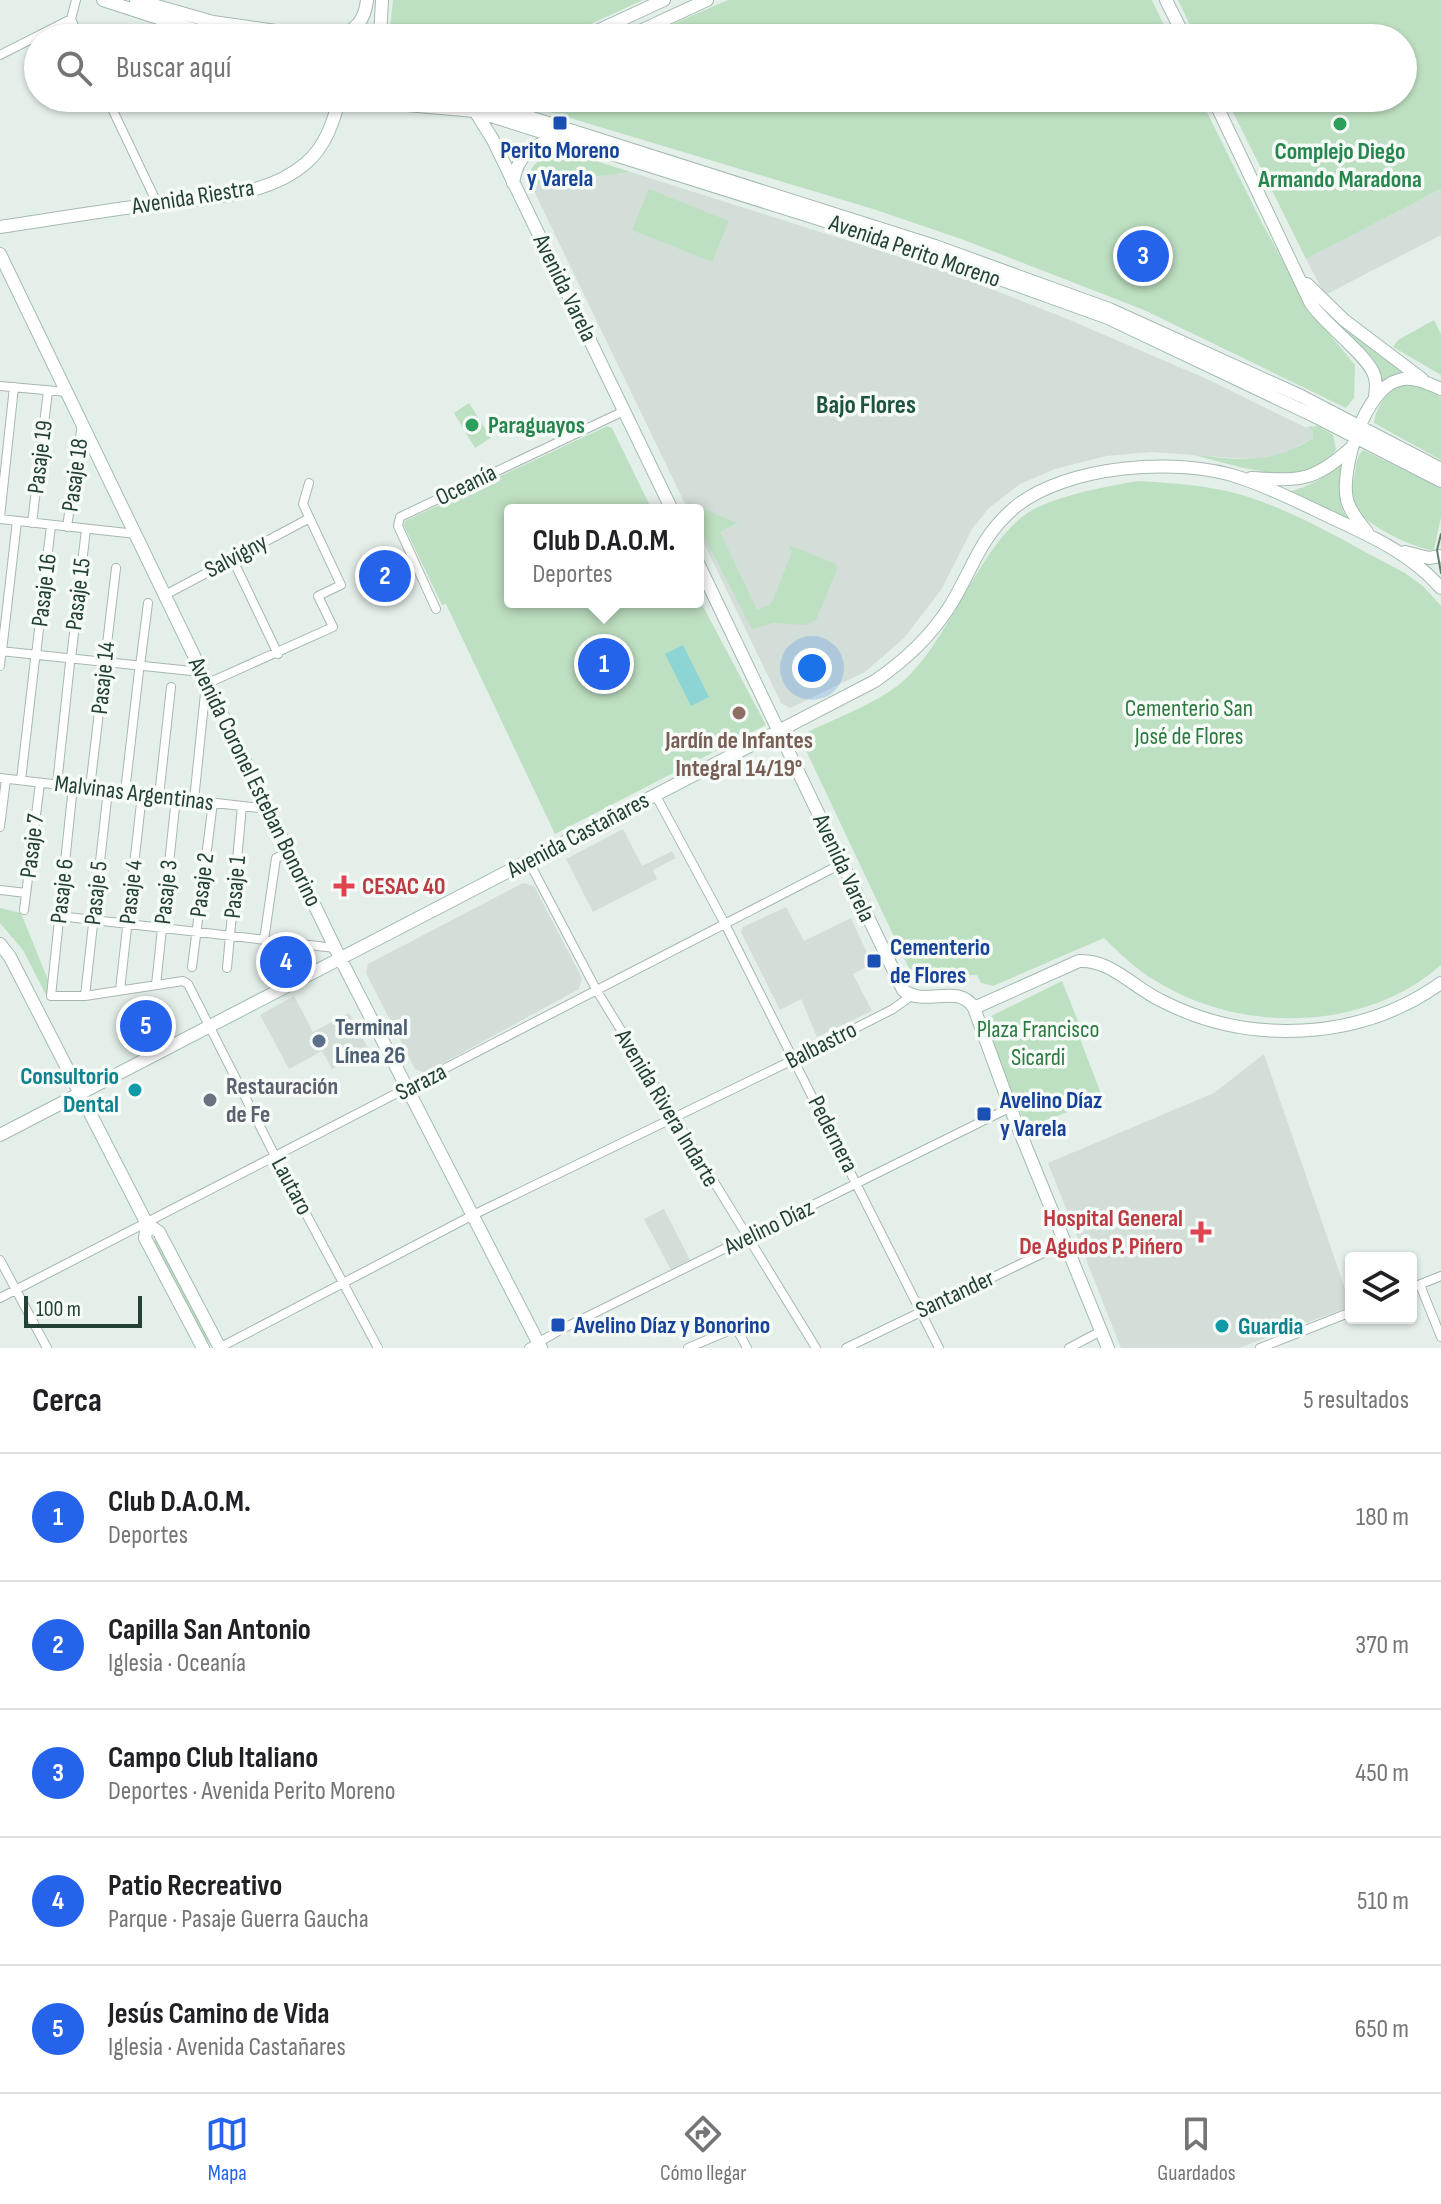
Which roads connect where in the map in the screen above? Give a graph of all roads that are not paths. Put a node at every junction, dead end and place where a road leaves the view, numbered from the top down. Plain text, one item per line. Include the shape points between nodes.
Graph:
1 (76, 0) edge
2 (103, 0) edge
3 (136, 0) edge
4 (367, 0) edge
5 (382, 0) edge
6 (664, 0) edge
7 (707, 0) edge
8 (1166, 0) edge
9 (71, 19) junction
10 (61, 24) edge
11 (73, 24) edge
12 (177, 24) edge
13 (221, 24) edge
14 (359, 24) edge
15 (381, 24) edge
16 (611, 24) edge
17 (655, 24) edge
18 (1178, 24) edge
19 (24, 43) edge
20 (0, 55) edge
21 (114, 112) edge
22 (337, 112) edge
23 (482, 112) edge
24 (502, 112) edge
25 (525, 112) edge
26 (1220, 112) edge
27 (563, 138) junction
28 (513, 183) junction
29 (157, 203) junction
30 (0, 227) edge
31 (0, 254) edge
32 (1298, 274) junction
33 (1428, 383) junction
34 (0, 386) edge
35 (14, 387) junction
36 (1441, 389) edge
37 (48, 391) junction
38 (67, 392) junction
39 (1375, 397) junction
40 (624, 411) junction
41 (82, 423) junction
42 (1356, 437) junction
43 (1441, 469) edge
44 (1240, 477) junction
45 (1441, 481) edge
46 (309, 483) dead end
47 (669, 504) edge
48 (0, 518) edge
49 (308, 519) junction
50 (17, 521) junction
51 (32, 523) junction
52 (51, 525) junction
53 (67, 527) junction
54 (86, 529) junction
55 (136, 534) junction
56 (1370, 535) junction
57 (1398, 550) junction
58 (1441, 556) edge
59 (232, 558) junction
60 (116, 568) dead end
61 (704, 575) edge
62 (1441, 588) edge
63 (165, 595) junction
64 (148, 603) dead end
65 (436, 609) dead end
66 (1, 653) edge
67 (278, 654) junction
68 (36, 657) junction
69 (71, 661) junction
70 (104, 662) junction
71 (0, 666) edge
72 (140, 668) junction
73 (204, 678) junction
74 (171, 687) dead end
75 (779, 731) junction
76 (3, 778) edge
77 (21, 780) junction
78 (40, 783) junction
79 (57, 784) junction
80 (73, 786) junction
81 (90, 788) junction
82 (108, 790) junction
83 (125, 792) junction
84 (142, 794) junction
85 (655, 794) junction
86 (159, 796) junction
87 (176, 798) junction
88 (194, 800) junction
89 (213, 802) junction
90 (242, 806) junction
91 (268, 809) junction
92 (0, 827) edge
93 (289, 853) junction
94 (529, 862) junction
95 (841, 864) junction
96 (0, 890) edge
97 (26, 893) junction
98 (24, 910) dead end
99 (59, 916) junction
100 (93, 920) junction
101 (127, 924) junction
102 (725, 924) junction
103 (162, 928) junction
104 (196, 932) junction
105 (230, 936) junction
106 (264, 940) junction
107 (0, 944) edge
108 (338, 953) junction
109 (192, 967) dead end
110 (227, 968) dead end
111 (1441, 983) edge
112 (156, 985) junction
113 (120, 990) junction
114 (597, 991) junction
115 (85, 996) junction
116 (911, 996) junction
117 (974, 1008) junction
118 (209, 1026) junction
119 (795, 1059) junction
120 (407, 1089) junction
121 (79, 1095) junction
122 (1011, 1107) junction
123 (672, 1117) junction
124 (0, 1135) edge
125 (275, 1156) junction
126 (858, 1184) junction
127 (473, 1215) junction
128 (147, 1224) junction
129 (746, 1238) junction
130 (1066, 1242) junction
131 (0, 1260) edge
132 (1441, 1276) edge
133 (344, 1282) junction
134 (1417, 1286) edge
135 (1417, 1288) edge
136 (16, 1290) junction
137 (0, 1298) edge
138 (920, 1310) junction
139 (1345, 1314) edge
140 (1101, 1331) junction
141 (1441, 1337) edge
142 (536, 1346) edge
143 (47, 1348) edge
144 (203, 1348) edge
145 (219, 1348) edge
146 (378, 1348) edge
147 (688, 1348) edge
148 (747, 1348) edge
149 (816, 1348) edge
150 (846, 1348) edge
151 (939, 1348) edge
152 (1069, 1348) edge
153 (1108, 1348) edge
154 (1260, 1348) edge

1 - 9 street
2 - 12 main road
3 - 13 main road
4 - 14 main road
5 - 15 main road
6 - 16 main road
7 - 17 main road
8 - 18 main road
9 - 10 street
9 - 11 street
19 - 20 street
21 - 29 street
22 - 29 main road, Avenida Riestra via 318,150 284,178 231,193
23 - 28 main road, Avenida Varela
24 - 27 main road, Avenida Perito Moreno
25 - 42 main road, Avenida Perito Moreno via 935,246 1109,309 1190,343
26 - 32 main road
27 - 28 main road via 528,151
27 - 42 main road, Avenida Perito Moreno via 930,254 1108,318
28 - 40 main road, Avenida Varela
29 - 30 main road, Avenida Riestra
31 - 38 main road, Avenida Coronel Esteban Bonorino
32 - 33 main road via 1344,320
32 - 39 main road via 1319,315 1371,368
33 - 36 main road
33 - 39 main road via 1398,380
34 - 35 street
35 - 37 street
35 - 48 street
37 - 38 street
37 - 51 street, Pasaje 19
38 - 41 main road, Avenida Coronel Esteban Bonorino
39 - 42 main road
40 - 47 main road, Avenida Varela
40 - 65 street, Oceanía via 400,517 398,526
41 - 53 street, Pasaje 18
41 - 55 main road, Avenida Coronel Esteban Bonorino
42 - 43 main road, Avenida Perito Moreno
42 - 44 main road, Avenida Castañares via 1324,471 1312,476
42 - 45 main road, Avenida Perito Moreno
42 - 56 main road via 1347,500
44 - 56 main road, Avenida Castañares
44 - 75 main road, Avenida Castañares via 1144,467 1064,483 1028,498 988,535 948,608 909,655 875,681
46 - 49 street via 303,504
48 - 50 street
49 - 59 street, Salvigny
49 - 67 street via 341,585 318,596 333,627
50 - 51 street
50 - 66 street
51 - 52 street
52 - 53 street
52 - 68 street, Pasaje 16
53 - 54 street
54 - 55 street
54 - 69 street, Pasaje 15
55 - 63 main road, Avenida Coronel Esteban Bonorino
56 - 57 main road, Avenida Castañares
57 - 58 main road
57 - 62 main road
59 - 63 street, Salvigny
59 - 67 street
60 - 70 street, Pasaje 14
61 - 75 main road, Avenida Varela
63 - 73 main road, Avenida Coronel Esteban Bonorino
64 - 72 street
66 - 68 street
66 - 71 street
67 - 73 street
68 - 69 street
68 - 77 street, Pasaje 16
69 - 70 street
69 - 79 street, Pasaje 15
70 - 72 street
70 - 81 street, Pasaje 14
72 - 73 street
72 - 83 street
73 - 88 street
73 - 91 main road, Avenida Coronel Esteban Bonorino
74 - 86 street
75 - 85 main road, Avenida Castañares
75 - 95 main road, Avenida Varela
76 - 77 street, Malvinas Argentinas
76 - 92 street
77 - 78 street, Malvinas Argentinas
78 - 79 street, Malvinas Argentinas
78 - 97 street, Pasaje 7
79 - 80 street, Malvinas Argentinas
80 - 81 street, Malvinas Argentinas
80 - 99 street, Pasaje 6
81 - 82 street, Malvinas Argentinas
82 - 83 street, Malvinas Argentinas
82 - 100 street, Pasaje 5
83 - 84 street, Malvinas Argentinas
84 - 86 street, Malvinas Argentinas
84 - 101 street, Pasaje 4
85 - 94 main road, Avenida Castañares
85 - 102 street, Pedernera
86 - 87 street, Malvinas Argentinas
87 - 88 street, Malvinas Argentinas
87 - 103 street, Pasaje 3
88 - 89 street, Malvinas Argentinas
89 - 90 street, Malvinas Argentinas
89 - 104 street, Pasaje 2
90 - 91 street, Malvinas Argentinas
90 - 105 street, Pasaje 1
91 - 93 main road, Avenida Coronel Esteban Bonorino
93 - 106 street via 276,858
93 - 108 main road, Avenida Coronel Esteban Bonorino
94 - 108 main road, Avenida Castañares
94 - 114 street, Avenida Rivera Indarte
95 - 102 street, Saraza
95 - 116 main road, Avenida Varela via 903,990
96 - 97 street
97 - 98 street, Pasaje 7
99 - 100 street
99 - 115 street, Pasaje 6 via 51,996
100 - 101 street
100 - 115 street, Pasaje 5
101 - 103 street
101 - 113 street, Pasaje 4
102 - 114 street, Saraza
102 - 119 street, Pedernera
103 - 104 street
103 - 112 street, Pasaje 3
104 - 105 street
104 - 109 street, Pasaje 2
105 - 106 street
105 - 110 street, Pasaje 1
106 - 108 street
107 - 121 main road
108 - 118 main road, Avenida Castañares
108 - 120 main road, Avenida Coronel Esteban Bonorino
111 - 117 main road via 1363,1021 1312,1030 1259,1030 1183,1011 1092,960
112 - 113 street
112 - 118 street, Lautaro via 186,981
113 - 115 street
114 - 120 street, Saraza
114 - 123 street, Avenida Rivera Indarte
116 - 117 main road via 956,995
116 - 119 street, Balbastro
117 - 122 main road
118 - 121 main road, Avenida Castañares
118 - 125 street, Lautaro
119 - 123 street, Balbastro
119 - 126 street, Pedernera
120 - 125 street, Saraza
120 - 127 main road, Avenida Coronel Esteban Bonorino
121 - 124 main road, Avenida Castañares
121 - 128 main road
122 - 126 street, Avelino Díaz
122 - 130 main road
123 - 127 street, Balbastro
123 - 129 street, Avenida Rivera Indarte
125 - 128 street, Saraza
125 - 133 street, Lautaro
126 - 129 street, Avelino Díaz
126 - 138 street, Pedernera
127 - 133 street, Balbastro
127 - 142 main road, Avenida Coronel Esteban Bonorino
128 - 136 street, Saraza
128 - 144 main road via 145,1238
128 - 145 main road via 159,1232
129 - 142 street, Avelino Díaz
129 - 149 street, Avenida Rivera Indarte
130 - 138 street, Santander
130 - 140 main road
131 - 136 street
132 - 134 street
133 - 145 street, Balbastro
133 - 146 street, Lautaro
135 - 141 street
136 - 137 street, Saraza
136 - 143 street
138 - 150 street, Santander
138 - 151 street, Pedernera
139 - 154 street
140 - 152 street
140 - 153 main road
147 - 148 street via 733,1329

